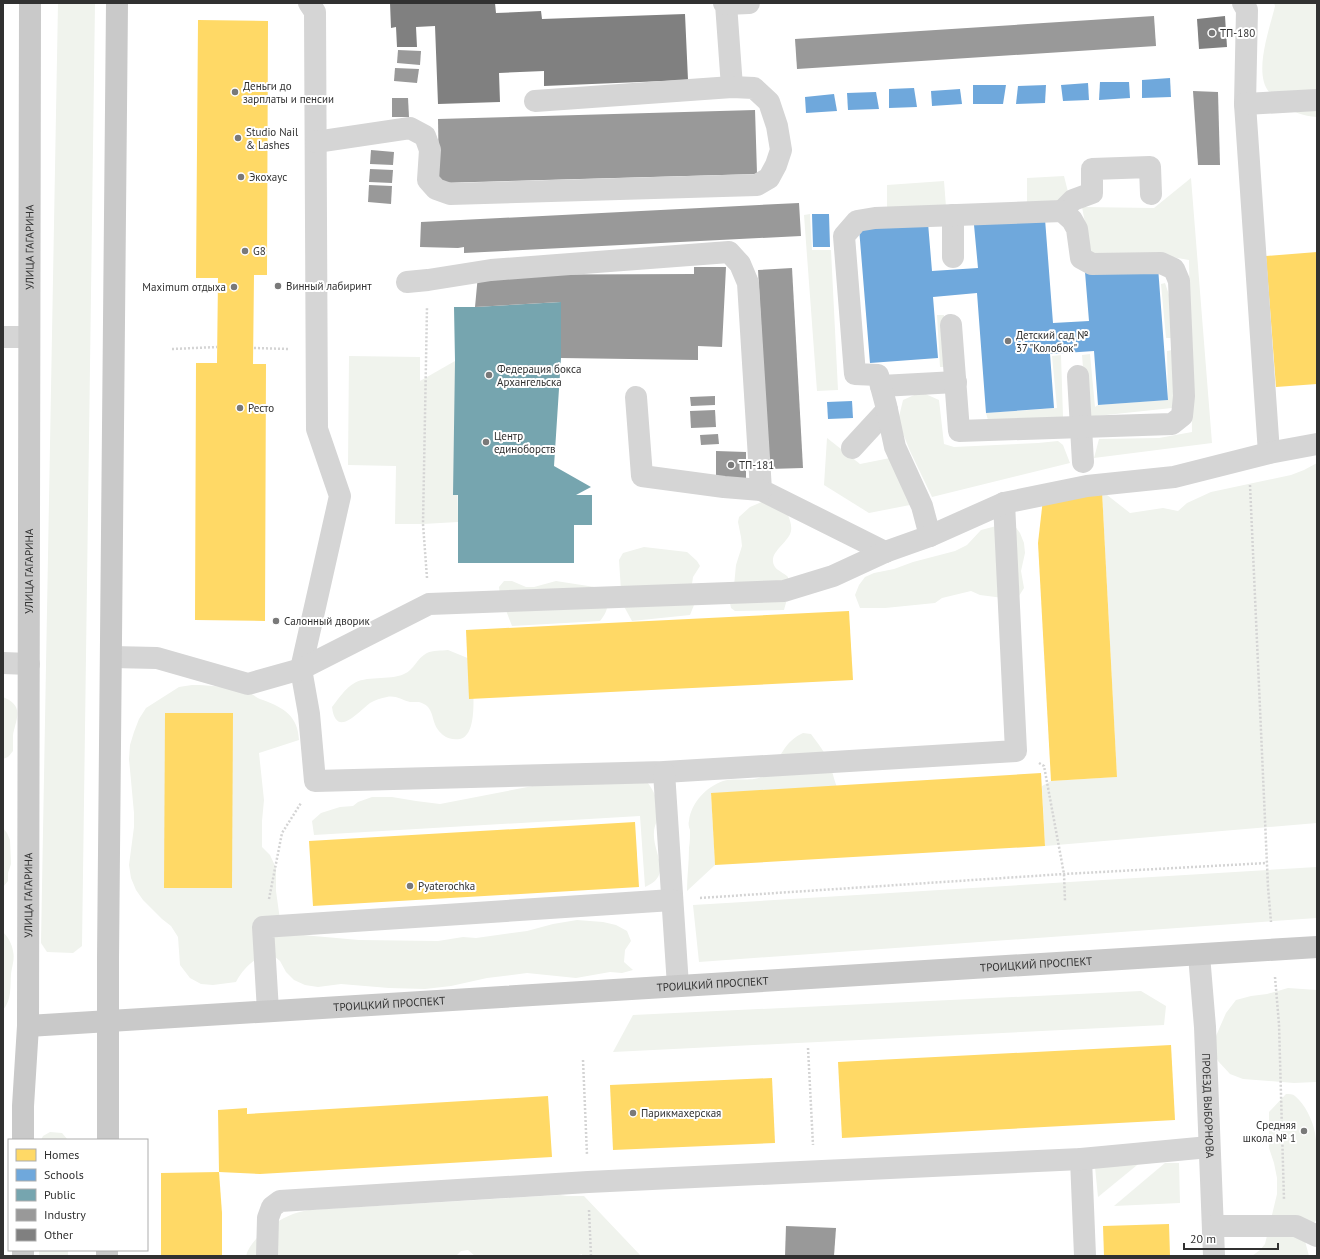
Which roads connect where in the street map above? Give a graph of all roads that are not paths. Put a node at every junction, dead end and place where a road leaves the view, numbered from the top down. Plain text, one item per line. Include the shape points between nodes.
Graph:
1 (30, 3) edge
2 (117, 3) edge
3 (309, 3) edge
4 (749, 3) edge
5 (1243, 3) edge
6 (726, 4) edge
7 (732, 87) junction
8 (1317, 100) edge
9 (535, 101) dead end
10 (1245, 104) junction
11 (316, 142) junction
12 (1151, 194) dead end
13 (1062, 211) junction
14 (953, 215) junction
15 (953, 257) dead end
16 (407, 282) dead end
17 (951, 326) dead end
18 (3, 337) edge
19 (30, 337) junction
20 (1078, 376) dead end
21 (956, 382) junction
22 (881, 386) junction
23 (636, 397) dead end
24 (887, 410) junction
25 (1080, 428) junction
26 (1317, 444) edge
27 (852, 448) dead end
28 (1259, 456) junction
29 (1083, 462) dead end
30 (761, 490) junction
31 (1004, 503) junction
32 (930, 536) junction
33 (885, 552) junction
34 (112, 657) junction
35 (3, 663) edge
36 (29, 664) junction
37 (301, 669) junction
38 (664, 772) junction
39 (672, 900) junction
40 (1317, 947) edge
41 (1199, 955) junction
42 (678, 986) junction
43 (268, 1011) junction
44 (109, 1021) junction
45 (28, 1026) junction
46 (22, 1139) edge
47 (108, 1139) edge
48 (1209, 1147) junction
49 (1081, 1159) junction
50 (1213, 1226) junction
51 (1317, 1236) edge
52 (267, 1256) edge
53 (1085, 1256) edge
54 (1214, 1256) edge

1 - 19 main road, УЛИЦА ГАГАРИНА
2 - 34 main road
3 - 11 street via 314,12
4 - 6 street
5 - 10 street via 1247,10
6 - 7 street
7 - 9 street
7 - 11 street via 754,88 769,102 777,126 781,150 776,165 769,178 757,185 450,194 436,190 428,180 430,150 424,136 410,128
8 - 10 street
10 - 28 street
11 - 37 street via 317,429 340,496
12 - 13 street via 1150,167 1092,169 1092,193 1073,200
13 - 14 street
13 - 25 street via 1077,229 1081,258 1092,264 1161,263 1174,269 1179,281 1184,396 1182,416 1172,424
14 - 15 street
14 - 22 street via 857,221 844,236 855,374 878,375
16 - 30 street via 491,270 729,252 740,264 748,283
17 - 21 street
18 - 19 street
19 - 36 main road, УЛИЦА ГАГАРИНА
20 - 25 street
21 - 22 street
21 - 25 street via 959,431
22 - 24 street
23 - 30 street via 642,476
24 - 27 street
24 - 32 street via 895,447 922,506
25 - 29 street
26 - 28 street
28 - 31 street via 1174,477 1087,486
30 - 33 street
31 - 32 street
31 - 38 street via 1016,751
32 - 33 street
33 - 37 street via 833,576 784,592 429,604
34 - 37 street via 157,658 248,684
34 - 44 main road
35 - 36 street
36 - 45 main road, УЛИЦА ГАГАРИНА
37 - 38 street via 309,714 315,782
38 - 39 street
39 - 42 street
39 - 43 street via 263,927
40 - 41 main road, ТРОИЦКИЙ ПРОСПЕКТ
41 - 42 main road, ТРОИЦКИЙ ПРОСПЕКТ
41 - 48 street, ПРОЕЗД ВЫБОРНОВА via 1205,1027
42 - 43 main road, ТРОИЦКИЙ ПРОСПЕКТ
43 - 44 main road, ТРОИЦКИЙ ПРОСПЕКТ
44 - 45 main road, ТРОИЦКИЙ ПРОСПЕКТ
44 - 47 main road
45 - 46 main road, УЛИЦА ГАГАРИНА
48 - 49 street
48 - 50 street, ПРОЕЗД ВЫБОРНОВА
49 - 52 street via 588,1182 280,1201 272,1207 268,1218
49 - 53 street
50 - 51 street via 1296,1226
50 - 54 street, ПРОЕЗД ВЫБОРНОВА

